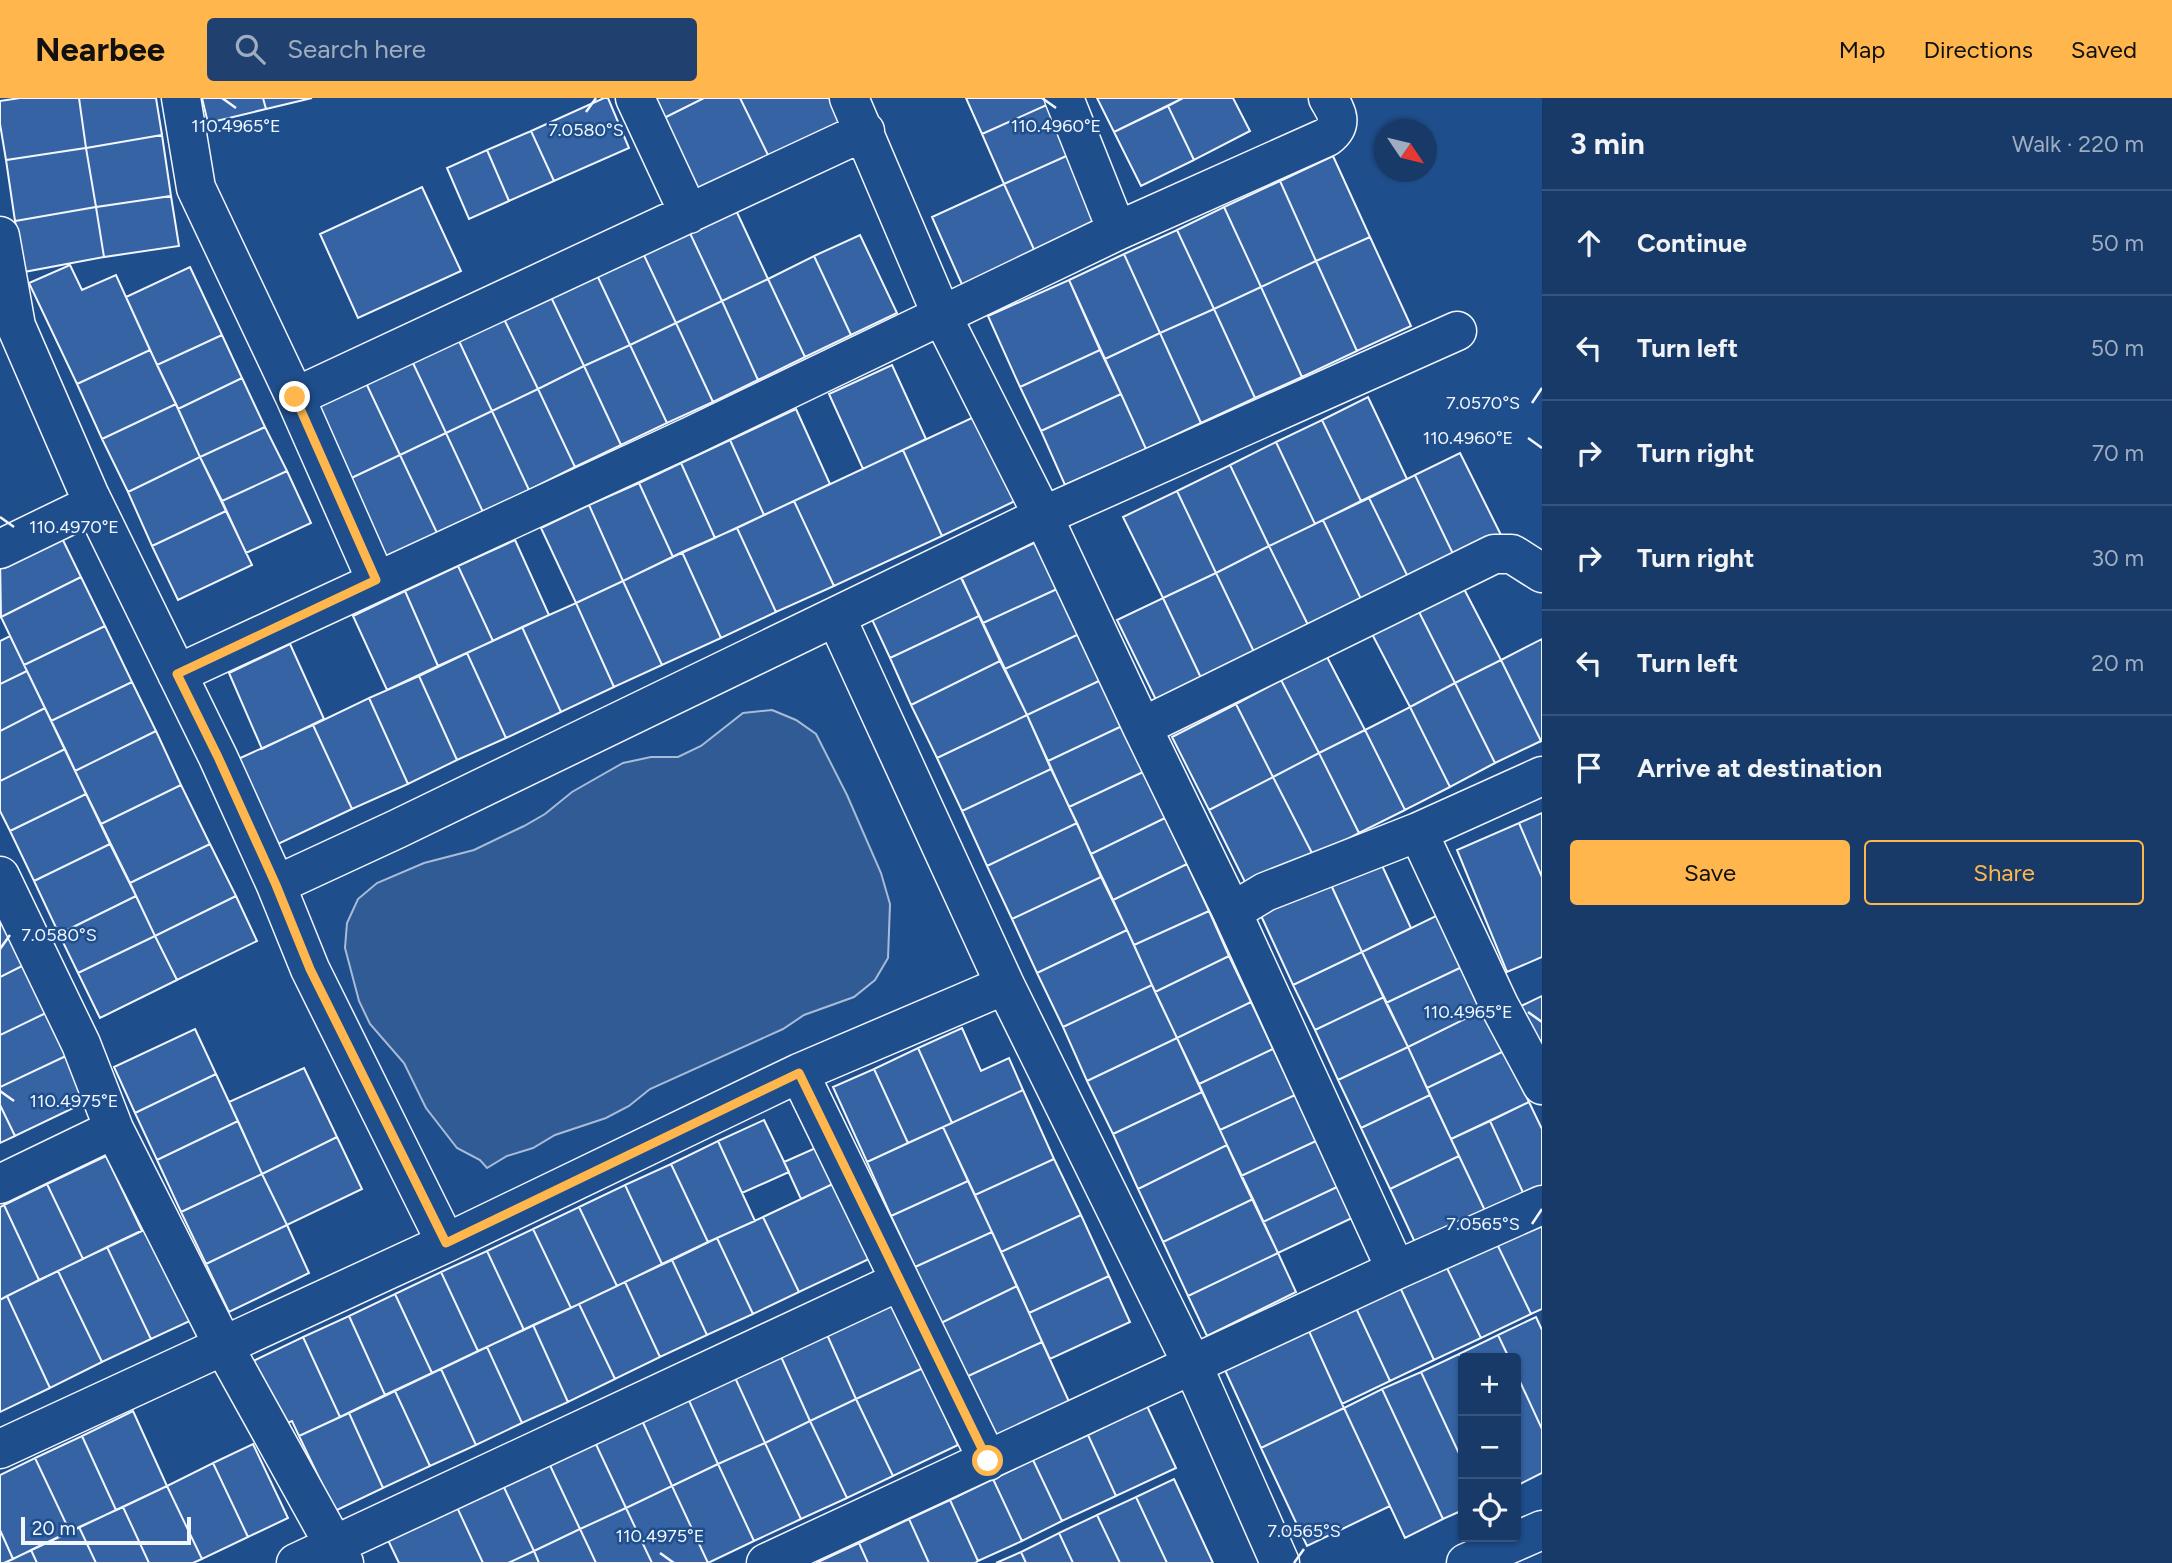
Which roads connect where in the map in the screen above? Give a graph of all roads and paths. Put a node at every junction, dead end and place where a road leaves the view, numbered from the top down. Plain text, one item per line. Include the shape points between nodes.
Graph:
1 (181, 98) edge
2 (635, 98) edge
3 (1064, 98) edge
4 (1328, 98) edge
5 (857, 115) edge
6 (689, 214) junction
7 (1118, 231) junction
8 (0, 236) edge
9 (942, 316) junction
10 (1457, 331) dead end
11 (295, 397) junction
12 (93, 504) junction
13 (1044, 516) junction
14 (0, 549) edge
15 (1542, 573) edge
16 (376, 580) junction
17 (836, 617) junction
18 (177, 674) junction
19 (1142, 727) junction
20 (1542, 776) edge
21 (1418, 832) junction
22 (0, 876) edge
23 (276, 885) junction
24 (1232, 912) junction
25 (1005, 985) junction
26 (799, 1073) junction
27 (1542, 1085) edge
28 (114, 1129) junction
29 (0, 1184) edge
30 (1542, 1205) edge
31 (446, 1243) junction
32 (1396, 1270) junction
33 (900, 1281) junction
34 (223, 1345) junction
35 (1193, 1366) junction
36 (0, 1449) edge
37 (988, 1461) junction
38 (1542, 1530) edge
39 (339, 1554) edge
40 (296, 1563) edge
41 (766, 1563) edge
42 (1280, 1563) edge
43 (1466, 1563) edge

1 - 11 street via 196,188
2 - 6 street
3 - 7 street
4 - 7 street via 1339,121 1327,137
5 - 6 street
5 - 9 street
6 - 11 street
7 - 9 street
8 - 12 street via 16,326
9 - 13 street
9 - 16 street
10 - 13 street
11 - 16 street
12 - 14 street
12 - 18 street
13 - 17 street
13 - 19 street
15 - 19 street via 1512,554 1494,554
16 - 18 street
17 - 23 street
17 - 25 street
18 - 23 street
19 - 24 street
20 - 21 street
21 - 24 street via 1265,892
21 - 27 street
22 - 28 street via 80,1044
23 - 31 street via 310,969
24 - 32 street
25 - 26 street
25 - 35 street
26 - 31 street
26 - 33 street
28 - 29 street
28 - 34 street
30 - 32 street
31 - 34 street
32 - 35 street
33 - 37 street
33 - 39 street
34 - 36 street
34 - 39 street
35 - 37 street
35 - 42 street
37 - 41 street
38 - 43 street
39 - 40 street

